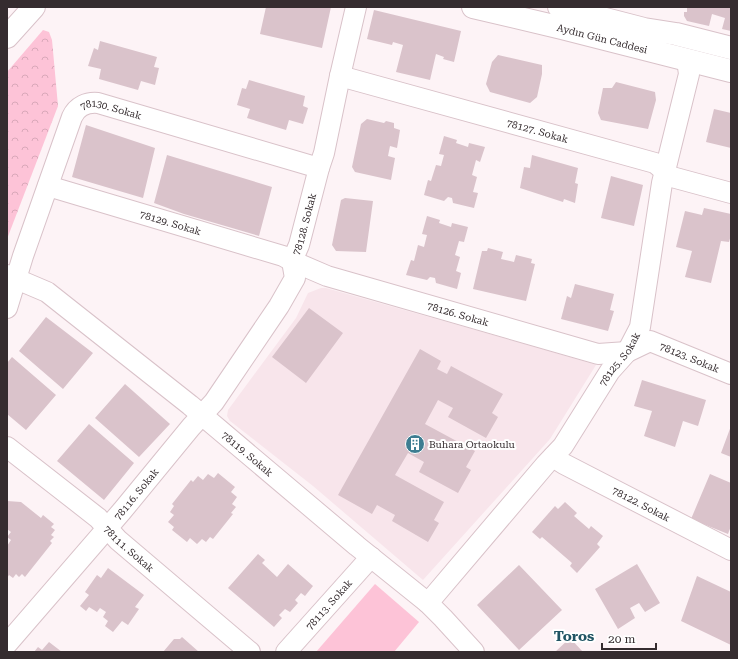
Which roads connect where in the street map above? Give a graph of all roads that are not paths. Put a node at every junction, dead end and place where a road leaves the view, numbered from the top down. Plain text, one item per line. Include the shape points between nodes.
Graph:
1 (34, 7) edge
2 (356, 7) edge
3 (473, 7) edge
4 (558, 7) edge
5 (7, 37) edge
6 (724, 55) edge
7 (687, 60) junction
8 (340, 76) junction
9 (319, 168) junction
10 (665, 172) junction
11 (48, 186) junction
12 (731, 193) edge
13 (292, 261) junction
14 (12, 277) edge
15 (7, 308) edge
16 (627, 352) junction
17 (731, 374) edge
18 (202, 416) junction
19 (7, 447) edge
20 (553, 457) junction
21 (107, 528) junction
22 (731, 550) edge
23 (371, 557) junction
24 (428, 603) junction
25 (7, 644) edge
26 (250, 652) edge
27 (286, 652) edge
28 (474, 652) edge

1 - 5 main road
2 - 8 street, 78128. Sokak
3 - 7 main road, Aydın Gün Caddesi
4 - 6 main road, Aydın Gün Caddesi via 644,29 676,34
6 - 7 main road, Aydın Gün Caddesi
7 - 10 street, 78125. Sokak via 689,74
8 - 9 street, 78128. Sokak
8 - 10 street, 78127. Sokak via 655,163
9 - 11 street, 78130. Sokak via 92,102 82,105 74,112
9 - 13 street, 78128. Sokak via 299,245
10 - 12 street, 78127. Sokak via 672,177
10 - 16 street, 78125. Sokak via 640,327
11 - 13 street, 78129. Sokak via 283,256
11 - 14 street, 78130. Sokak via 23,256
13 - 16 street, 78126. Sokak via 327,276 598,354
13 - 18 street, 78128. Sokak via 295,278 279,306
14 - 15 street, 78130. Sokak
14 - 18 street, 78119. Sokak via 47,292
16 - 17 street, 78123. Sokak via 650,341
16 - 20 street, 78125. Sokak via 610,371 563,446
18 - 21 street, 78116. Sokak
18 - 23 street, 78119. Sokak
19 - 21 street, 78111. Sokak via 98,518
20 - 22 street, 78122. Sokak
20 - 24 street, 78125. Sokak
21 - 25 street, 78116. Sokak
21 - 26 street, 78111. Sokak
23 - 24 street, 78119. Sokak
23 - 27 street, 78113. Sokak
24 - 28 street, 78119. Sokak

